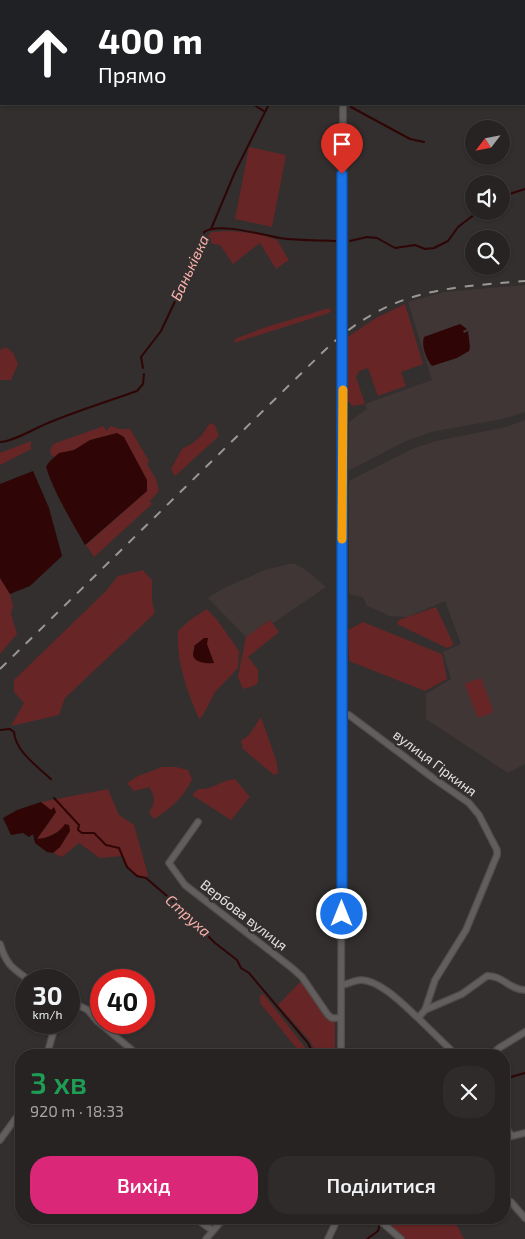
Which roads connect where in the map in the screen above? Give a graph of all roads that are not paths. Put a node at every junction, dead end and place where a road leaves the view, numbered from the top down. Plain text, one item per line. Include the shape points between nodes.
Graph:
1 (343, 105) edge
2 (341, 713) junction
3 (198, 822) dead end
4 (0, 944) edge
5 (15, 970) edge
6 (342, 985) junction
7 (525, 990) edge
8 (80, 1006) edge
9 (425, 1010) junction
10 (341, 1018) junction
11 (418, 1018) junction
12 (525, 1032) edge
13 (53, 1034) edge
14 (49, 1049) edge
15 (131, 1049) edge
16 (341, 1049) edge
17 (450, 1049) edge
18 (498, 1049) edge
19 (15, 1119) edge
20 (525, 1133) edge
21 (511, 1135) edge
22 (0, 1140) edge
23 (510, 1201) edge
24 (525, 1218) edge
25 (203, 1224) edge
26 (218, 1224) edge
27 (335, 1224) edge
28 (384, 1224) edge
29 (212, 1230) junction
30 (206, 1239) edge
31 (328, 1239) edge
32 (401, 1239) edge

1 - 2 street
2 - 6 street
2 - 9 street, вулиця Гіркиня via 349,715 470,803 497,850 466,930 435,980
3 - 10 street, Вербова вулиця via 169,863 185,885 292,968 328,1015
4 - 5 street via 5,959
6 - 10 street
6 - 11 street via 368,981 394,996
7 - 9 street via 518,990 500,978 487,976 462,994
8 - 15 street
9 - 11 street, вулиця Гіркиня
10 - 16 street
11 - 17 street
12 - 18 street
13 - 14 street
19 - 22 street
20 - 21 street
23 - 24 street
25 - 29 street
26 - 29 street
27 - 31 street
28 - 32 street
29 - 30 street

